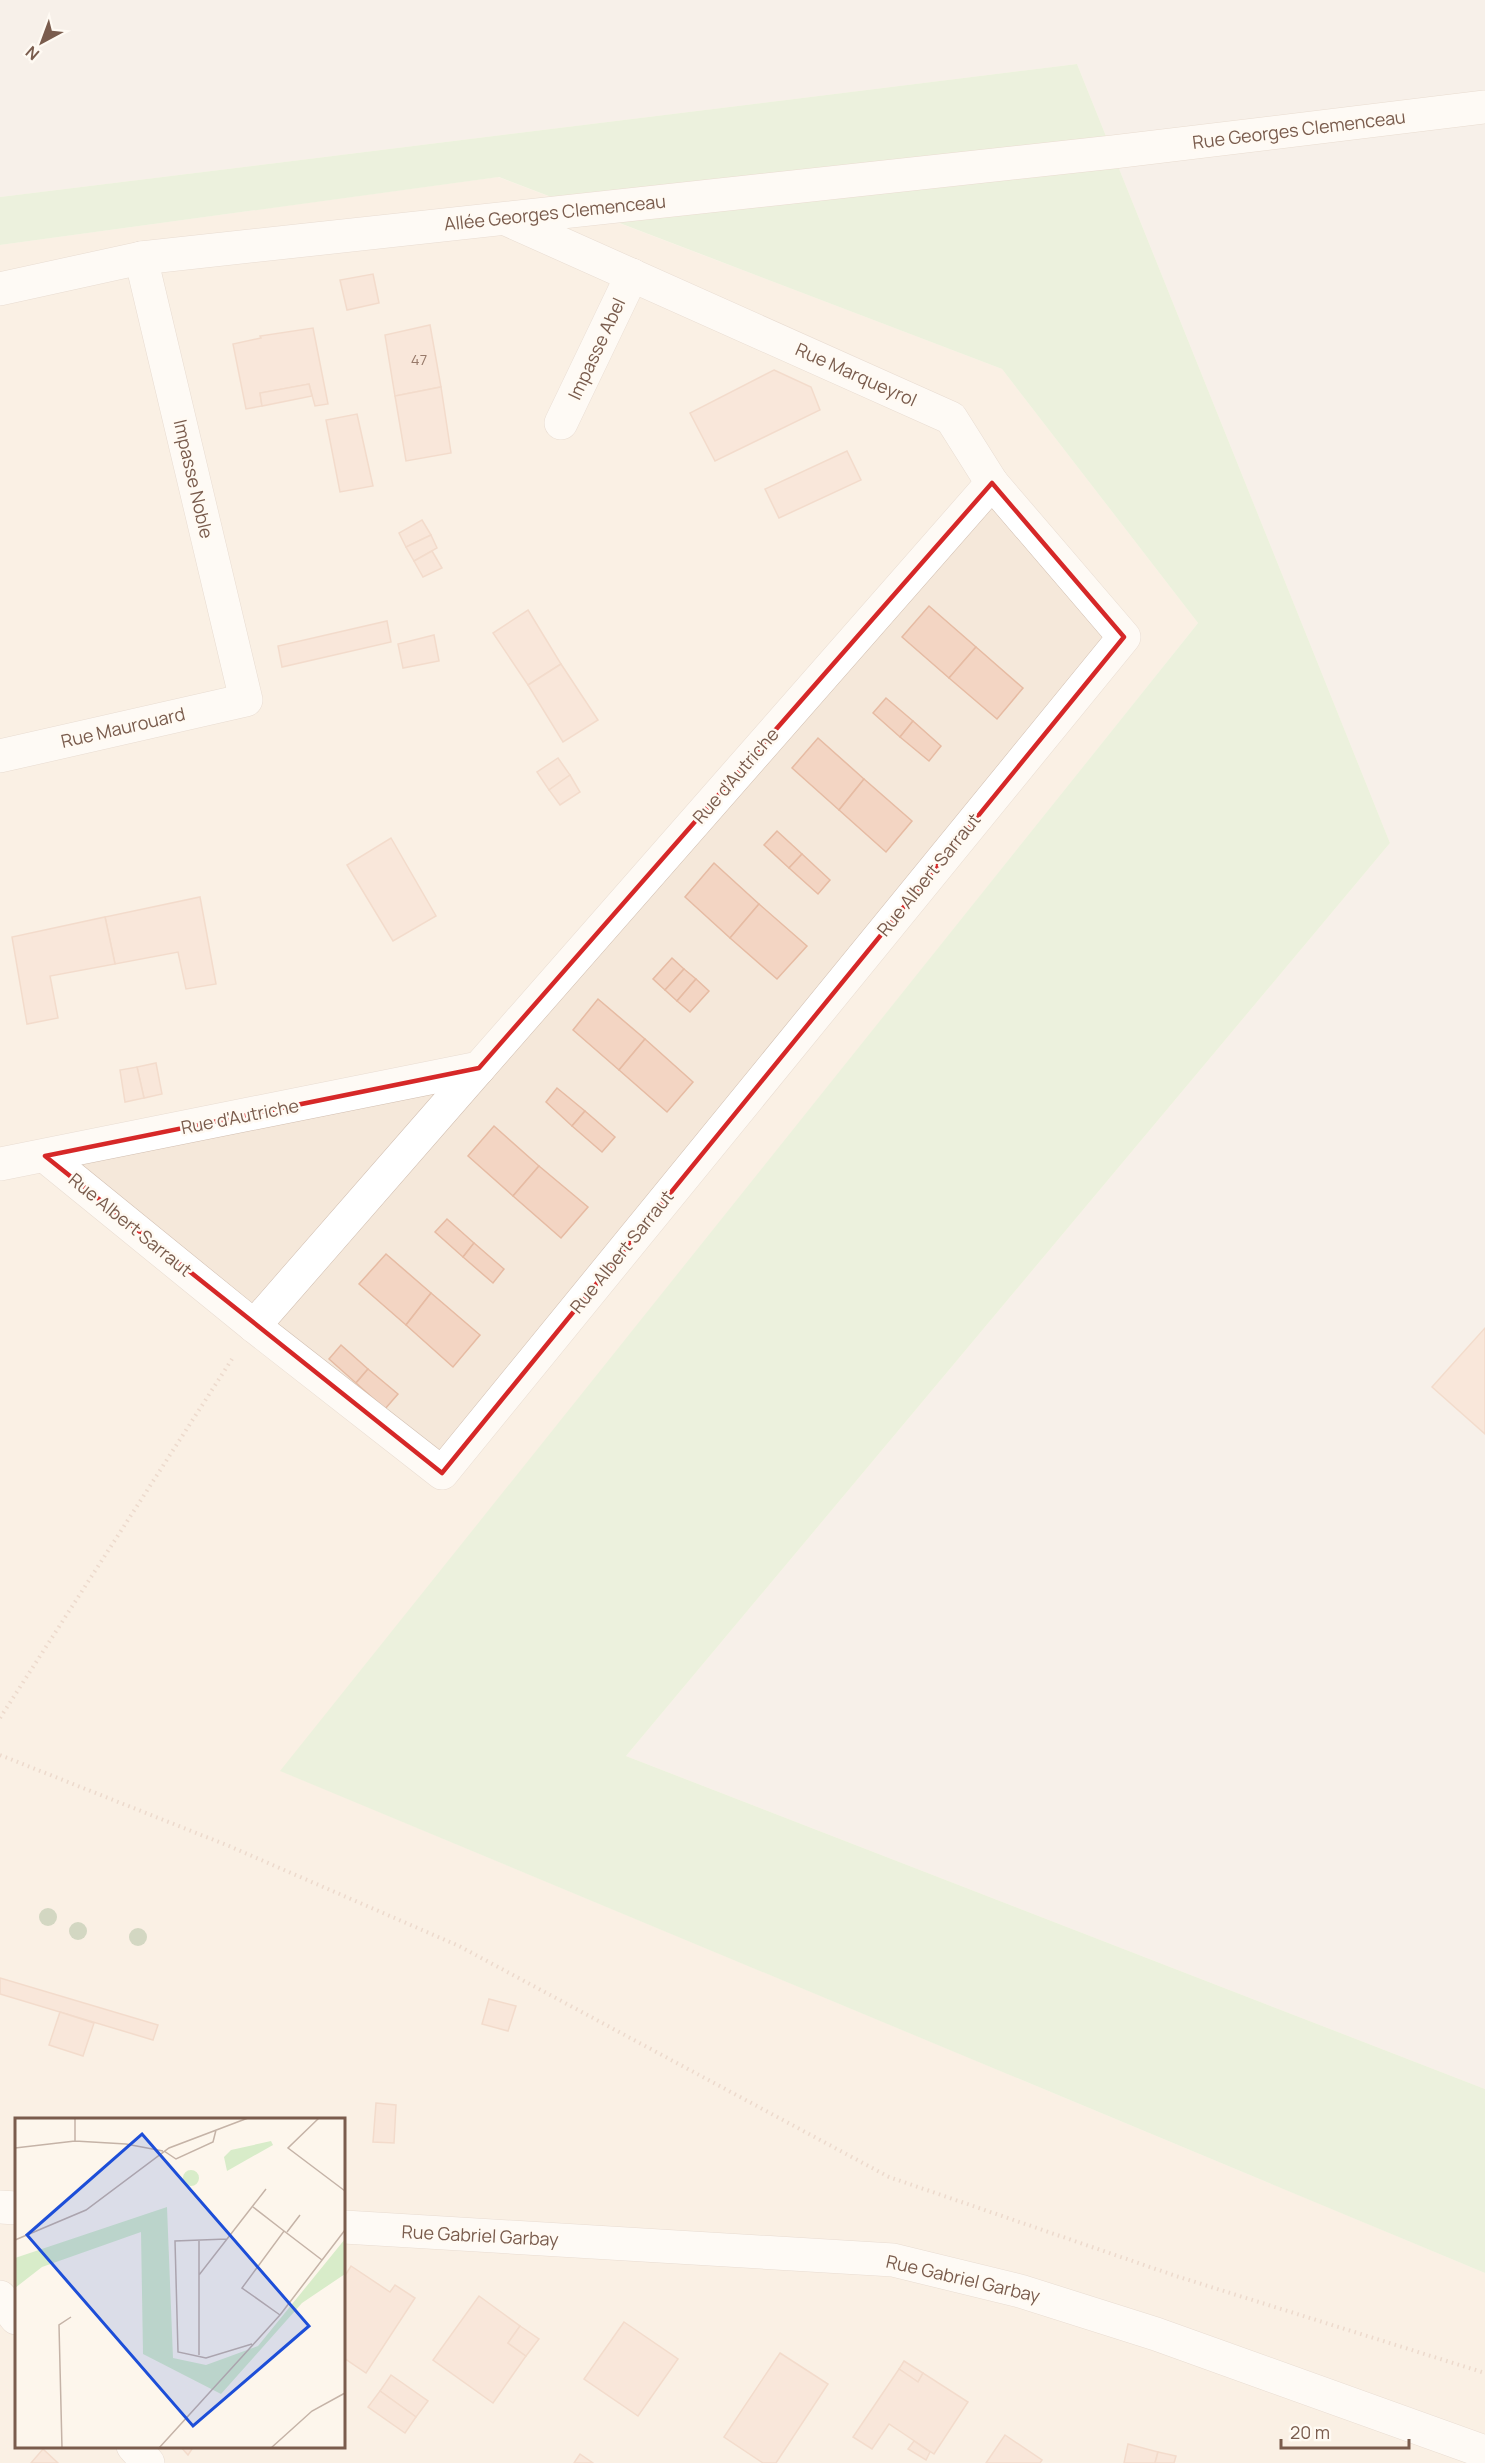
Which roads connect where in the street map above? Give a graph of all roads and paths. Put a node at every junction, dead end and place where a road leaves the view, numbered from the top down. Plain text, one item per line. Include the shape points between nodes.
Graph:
1 (1485, 107) edge
2 (1113, 152) joint
3 (506, 219) junction
4 (141, 258) junction
5 (632, 275) junction
6 (0, 289) edge
7 (561, 423) dead end
8 (992, 483) junction
9 (1124, 637) joint
10 (246, 699) joint
11 (0, 756) edge
12 (480, 1068) junction
13 (45, 1156) junction
14 (0, 1164) edge
15 (254, 1326) junction
16 (0, 1718) edge
17 (0, 1755) edge
18 (0, 2207) edge
19 (15, 2208) edge
20 (345, 2228) edge
21 (0, 2297) edge
22 (15, 2317) edge
23 (1485, 2373) edge
24 (135, 2448) edge
25 (1485, 2452) edge
26 (147, 2463) edge

1 - 2 street, Rue Georges Clemenceau
2 - 3 street, Allée Georges Clemenceau
3 - 4 street, Allée Georges Clemenceau
3 - 5 street, Rue Marqueyrol
4 - 6 street, Allée Georges Clemenceau
4 - 10 street, Impasse Noble
5 - 7 street, Impasse Abel
5 - 8 street, Rue Marqueyrol via 951,418
8 - 9 street, Rue Marqueyrol
8 - 12 street, Rue d'Autriche
9 - 15 street, Rue Albert Sarraut via 442,1473
10 - 11 street, Rue Maurouard
12 - 13 street, Rue d'Autriche
12 - 15 street, Rue d'Autriche
13 - 14 street, Rue d'Autriche
13 - 15 street, Rue Albert Sarraut
15 - 16 path
17 - 23 path via 230,1846 459,1946 889,2177 1176,2276
18 - 19 street
20 - 25 street, Rue Gabriel Garbay via 892,2260 1020,2290 1156,2334
21 - 22 street
24 - 26 street

